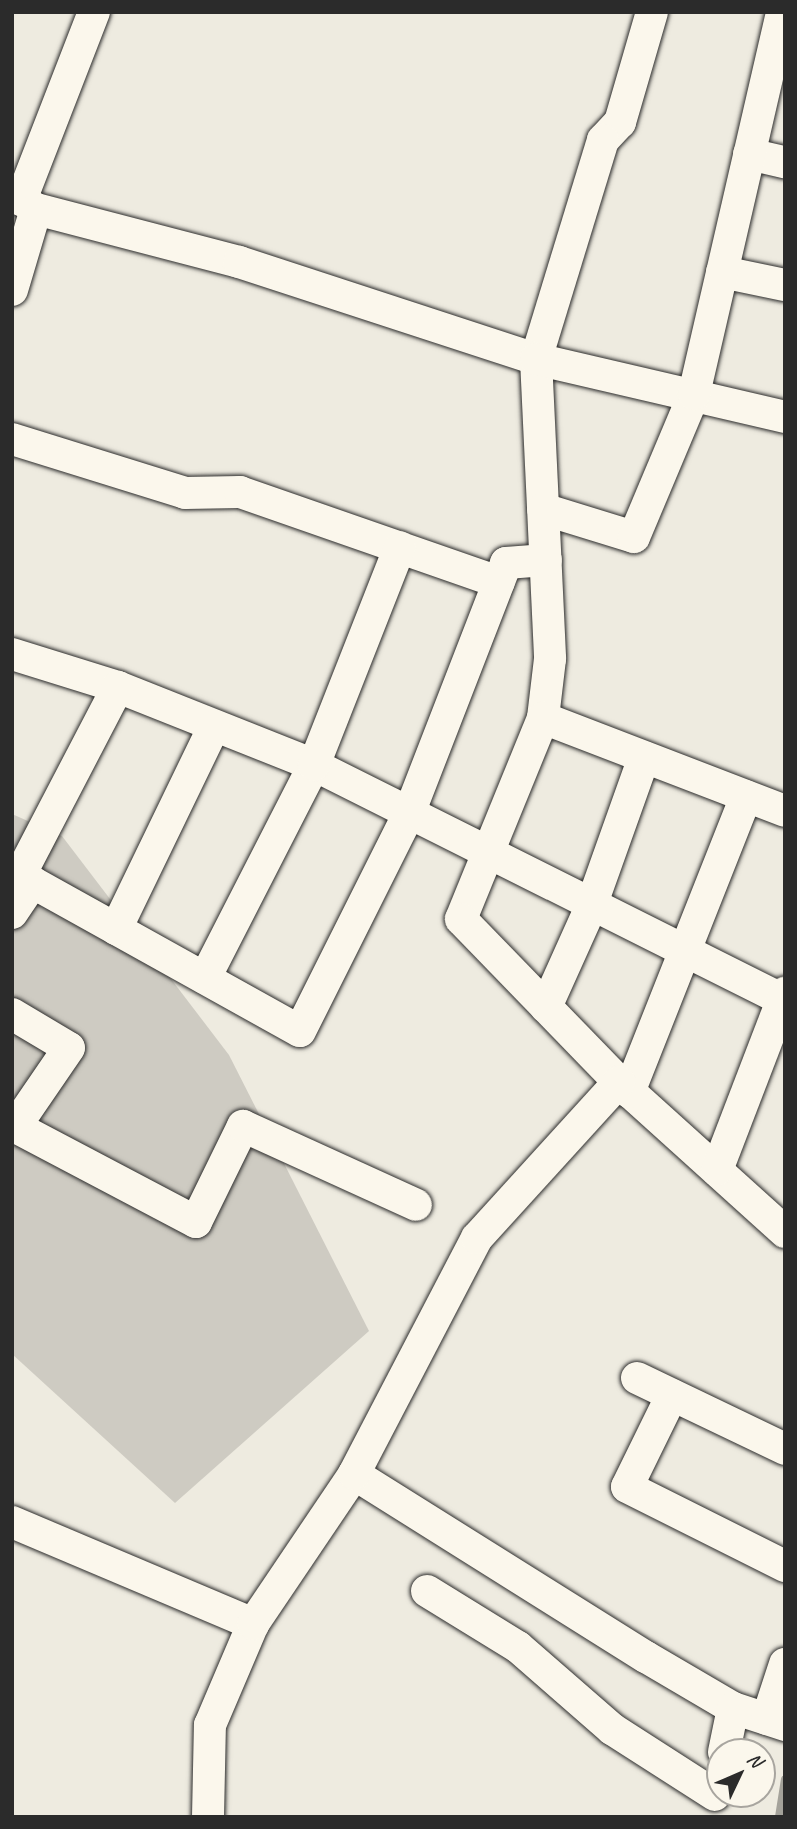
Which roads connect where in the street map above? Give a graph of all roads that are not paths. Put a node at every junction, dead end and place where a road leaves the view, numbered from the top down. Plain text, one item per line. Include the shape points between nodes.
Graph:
1 (94, 12) edge
2 (652, 12) edge
3 (781, 32) edge
4 (749, 154) junction
5 (785, 162) edge
6 (23, 201) edge
7 (722, 272) junction
8 (785, 285) edge
9 (12, 290) edge
10 (536, 359) junction
11 (694, 394) junction
12 (785, 416) edge
13 (12, 439) edge
14 (544, 509) junction
15 (400, 548) junction
16 (546, 559) junction
17 (499, 582) junction
18 (12, 655) edge
19 (118, 687) junction
20 (543, 718) junction
21 (214, 726) junction
22 (644, 757) junction
23 (314, 765) junction
24 (746, 796) junction
25 (410, 811) junction
26 (785, 811) edge
27 (492, 851) junction
28 (22, 876) edge
29 (590, 909) junction
30 (12, 913) edge
31 (116, 929) junction
32 (685, 953) junction
33 (205, 978) junction
34 (784, 998) edge
35 (546, 1007) junction
36 (12, 1014) edge
37 (624, 1087) junction
38 (14, 1126) edge
39 (717, 1170) junction
40 (416, 1205) dead end
41 (785, 1232) edge
42 (637, 1378) dead end
43 (672, 1395) junction
44 (785, 1450) edge
45 (354, 1474) junction
46 (12, 1521) edge
47 (785, 1566) edge
48 (427, 1591) dead end
49 (253, 1624) junction
50 (785, 1664) edge
51 (733, 1708) junction
52 (776, 1722) edge
53 (727, 1738) edge
54 (706, 1788) edge
55 (208, 1817) edge

1 - 6 street
2 - 10 street via 620,122 603,140
3 - 4 street
4 - 5 street
4 - 7 street
6 - 9 street
6 - 10 street via 239,262
7 - 8 street
7 - 11 street
10 - 11 street
10 - 14 street
11 - 12 street
11 - 14 street via 634,537
13 - 15 street via 185,493 240,492
14 - 16 street
15 - 17 street
15 - 23 street
16 - 17 street via 506,563
16 - 20 street via 550,659
17 - 25 street
18 - 19 street
19 - 21 street
19 - 28 street
20 - 22 street
20 - 27 street
21 - 23 street
21 - 31 street
22 - 24 street
22 - 29 street
23 - 25 street
23 - 33 street
24 - 26 street
24 - 32 street
25 - 27 street
25 - 33 street via 300,1031
27 - 29 street
27 - 35 street via 461,919
28 - 30 street
28 - 31 street
29 - 32 street
29 - 35 street
31 - 33 street
32 - 34 street
32 - 37 street
34 - 39 street
35 - 37 street
36 - 38 street via 69,1048
37 - 39 street
37 - 45 street via 477,1238
38 - 40 street via 196,1222 243,1126
39 - 41 street
42 - 43 street
43 - 44 street
43 - 47 street via 627,1487
45 - 49 street
45 - 51 street
46 - 49 street
48 - 54 street via 518,1647 612,1730
49 - 55 street via 209,1725
50 - 52 street
51 - 52 street
51 - 53 street

